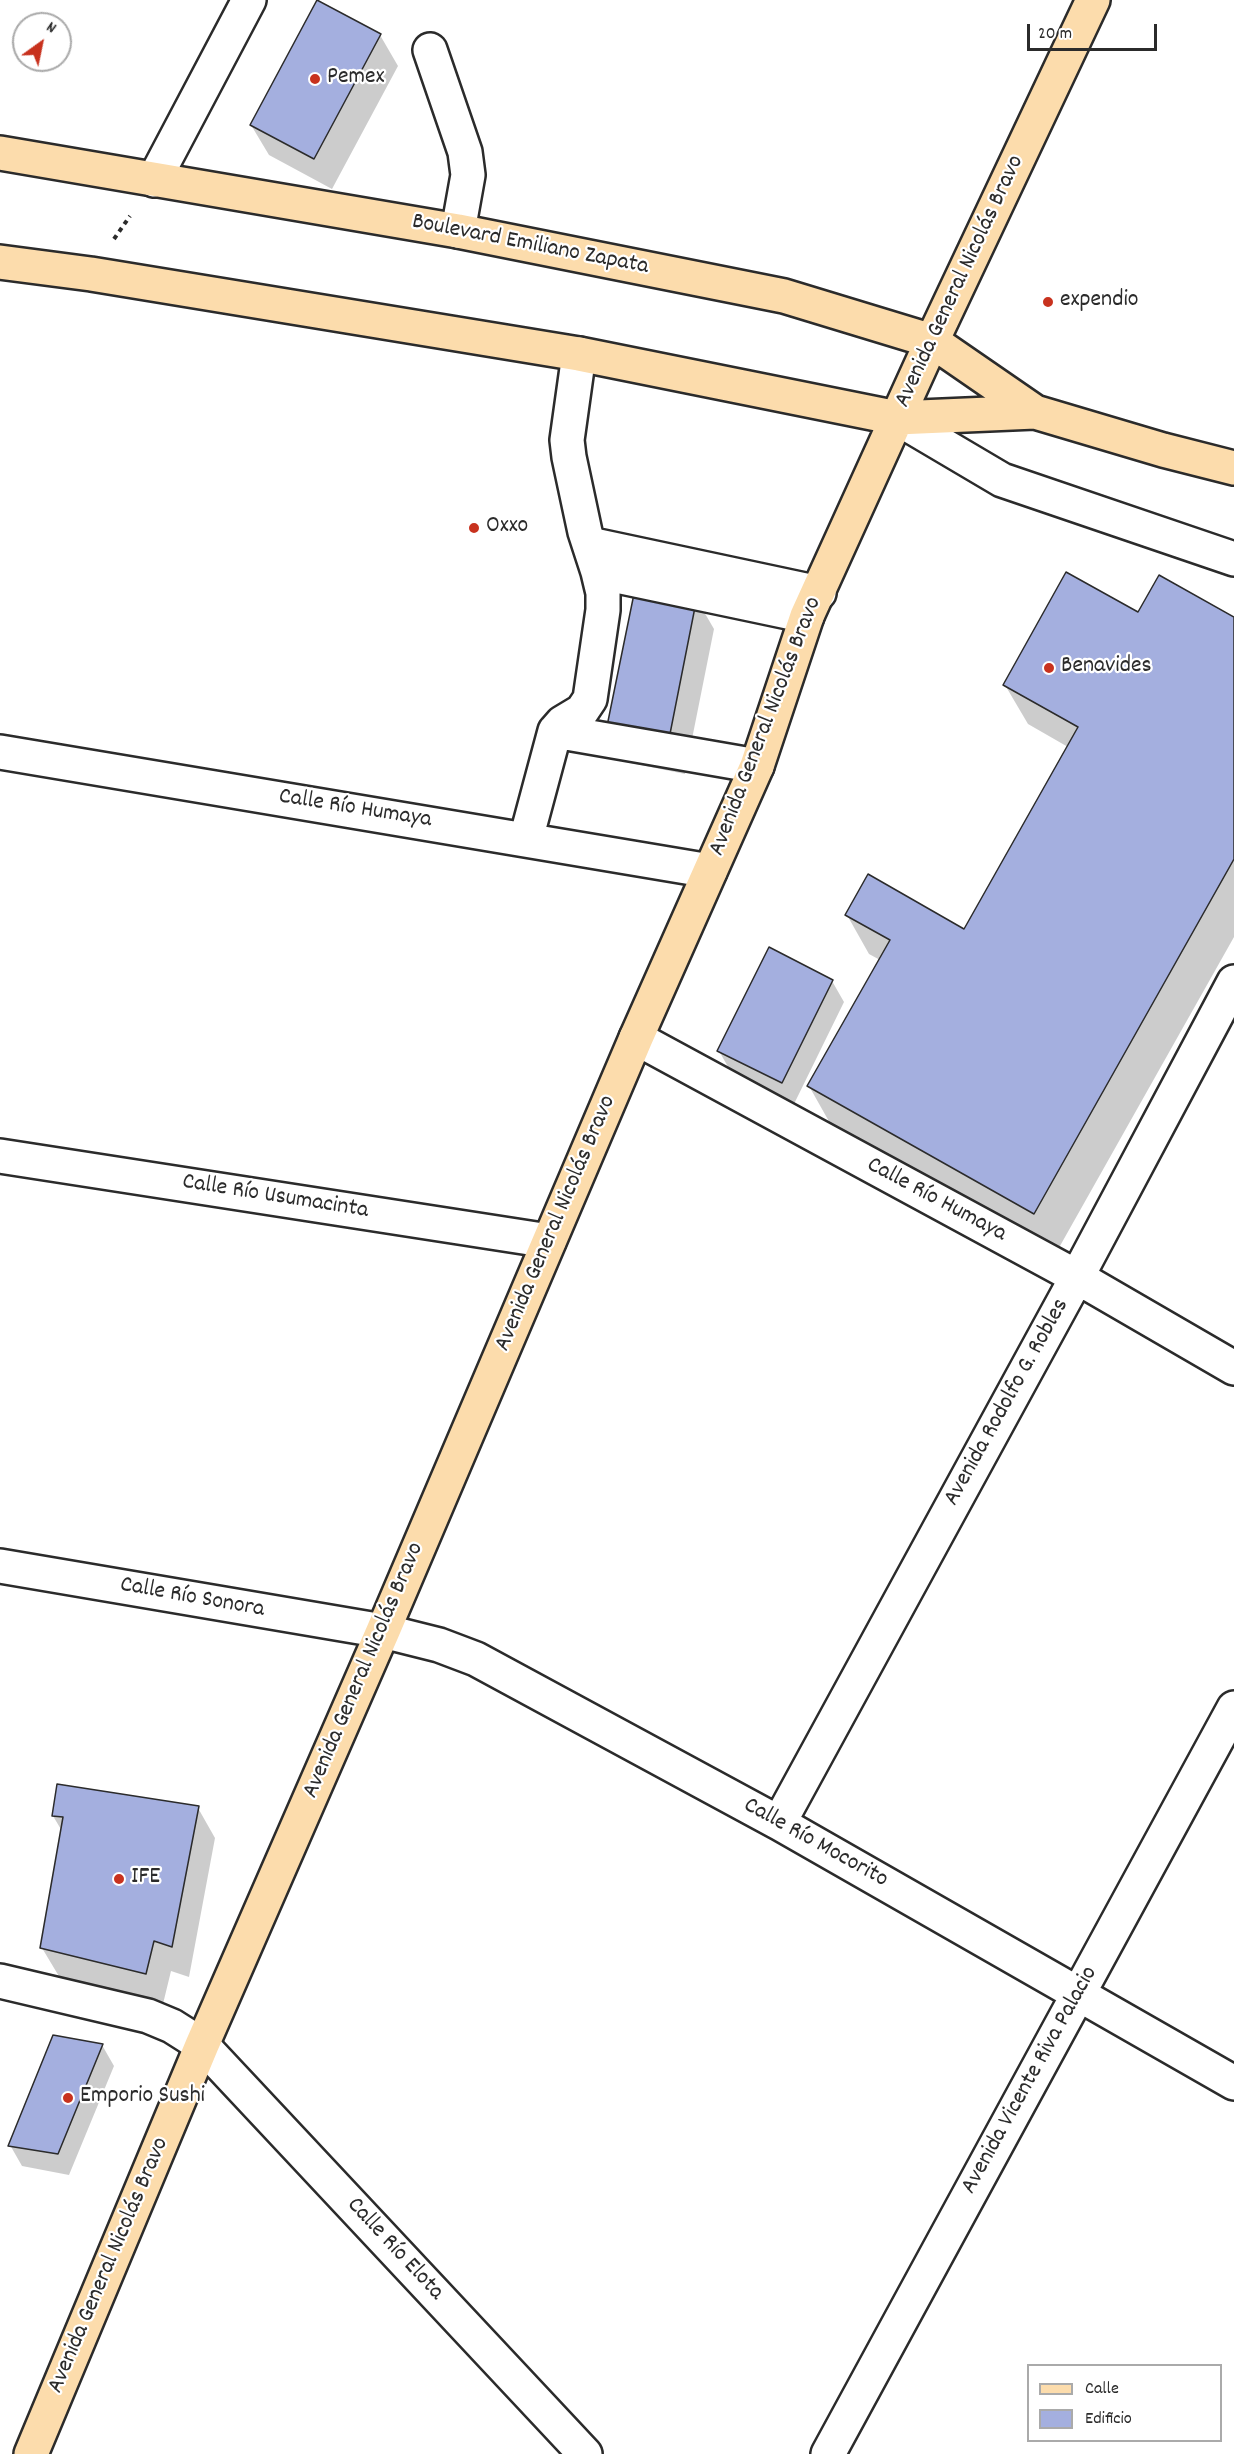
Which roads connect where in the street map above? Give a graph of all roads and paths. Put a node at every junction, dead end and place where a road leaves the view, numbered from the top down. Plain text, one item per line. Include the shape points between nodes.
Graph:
1 (249, 0) edge
2 (1084, 3) edge
3 (430, 50) dead end
4 (0, 153) edge
5 (154, 180) junction
6 (458, 231) junction
7 (0, 261) edge
8 (91, 274) junction
9 (932, 340) junction
10 (579, 354) junction
11 (1035, 412) junction
12 (897, 418) junction
13 (1234, 468) edge
14 (594, 558) junction
15 (1234, 559) edge
16 (813, 604) junction
17 (555, 731) junction
18 (0, 752) edge
19 (757, 766) junction
20 (526, 839) junction
21 (710, 871) junction
22 (1234, 982) edge
23 (636, 1038) junction
24 (0, 1156) edge
25 (549, 1241) junction
26 (1077, 1277) junction
27 (1234, 1368) edge
28 (0, 1566) edge
29 (383, 1631) junction
30 (1234, 1708) edge
31 (778, 1823) junction
32 (0, 1981) edge
33 (1078, 1995) junction
34 (202, 2045) junction
35 (1234, 2083) edge
36 (31, 2454) edge
37 (585, 2454) edge
38 (828, 2454) edge

1 - 5 street
2 - 9 main road, Avenida General Nicolás Bravo
3 - 6 street via 465,152 468,175
4 - 5 main road, Boulevard Emiliano Zapata
5 - 6 main road, Boulevard Emiliano Zapata
5 - 8 path
6 - 9 main road, Boulevard Emiliano Zapata via 784,296
7 - 8 main road, Boulevard Emiliano Zapata
8 - 10 main road, Boulevard Emiliano Zapata
9 - 11 main road, Boulevard Emiliano Zapata
9 - 12 main road, Avenida General Nicolás Bravo
10 - 12 main road, Boulevard Emiliano Zapata
10 - 14 street via 568,457
11 - 12 main road, Boulevard Emiliano Zapata
11 - 13 main road, Boulevard Emiliano Zapata
12 - 15 street, Boulevard Emiliano Zapata via 1002,480
12 - 16 main road, Avenida General Nicolás Bravo
14 - 16 street
14 - 17 street via 603,610 590,699 582,711
16 - 19 main road, Avenida General Nicolás Bravo
17 - 19 street
17 - 20 street
18 - 20 street, Calle Río Humaya
19 - 21 main road, Avenida General Nicolás Bravo
20 - 21 street, Calle Río Humaya
21 - 23 main road, Avenida General Nicolás Bravo
22 - 26 street, Avenida Rodolfo G. Robles
23 - 25 main road, Avenida General Nicolás Bravo
23 - 26 street, Calle Río Humaya
24 - 25 street, Calle Río Usumacinta
25 - 29 main road, Avenida General Nicolás Bravo
26 - 27 street, Calle Río Humaya
26 - 31 street, Avenida Rodolfo G. Robles
28 - 29 street, Calle Río Sonora
29 - 31 street, Calle Río Mocorito via 476,1659
29 - 34 main road, Avenida General Nicolás Bravo
30 - 33 street, Avenida Vicente Riva Palacio
31 - 33 street, Calle Río Mocorito
32 - 34 street, Calle Río Elota via 148,2016
33 - 35 street, Calle Río Mocorito
33 - 38 street, Avenida Vicente Riva Palacio
34 - 36 main road, Avenida General Nicolás Bravo
34 - 37 street, Calle Río Elota

